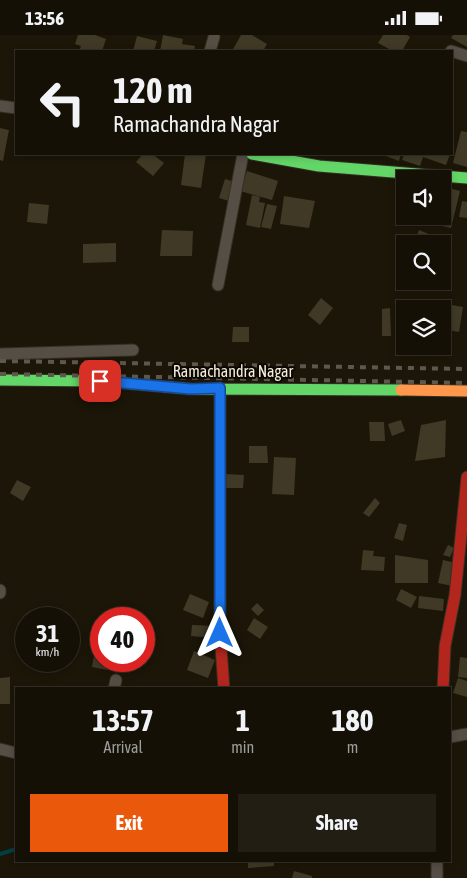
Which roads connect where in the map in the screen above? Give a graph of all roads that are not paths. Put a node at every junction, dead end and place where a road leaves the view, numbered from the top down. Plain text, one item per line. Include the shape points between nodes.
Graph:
1 (214, 37) dead end
2 (210, 50) edge
3 (453, 52) edge
4 (467, 56) edge
5 (0, 106) edge
6 (15, 109) edge
7 (243, 155) edge
8 (263, 155) edge
9 (305, 159) edge
10 (467, 179) edge
11 (218, 285) dead end
12 (133, 350) dead end
13 (0, 353) edge
14 (0, 380) edge
15 (220, 388) junction
16 (467, 391) edge
17 (467, 477) edge
18 (224, 687) edge
19 (443, 687) edge
20 (467, 734) edge
21 (451, 737) edge
22 (0, 749) edge
23 (15, 753) edge
24 (437, 862) edge
25 (436, 878) edge

1 - 2 street
3 - 4 street
5 - 6 street
7 - 11 street
8 - 9 street
9 - 10 street
12 - 13 street
14 - 15 street, Ramachandra Nagar via 100,381 191,389
15 - 16 street, Ramachandra Nagar
15 - 18 street via 220,633
17 - 19 street via 455,595 445,646
20 - 21 street
22 - 23 street
24 - 25 street

